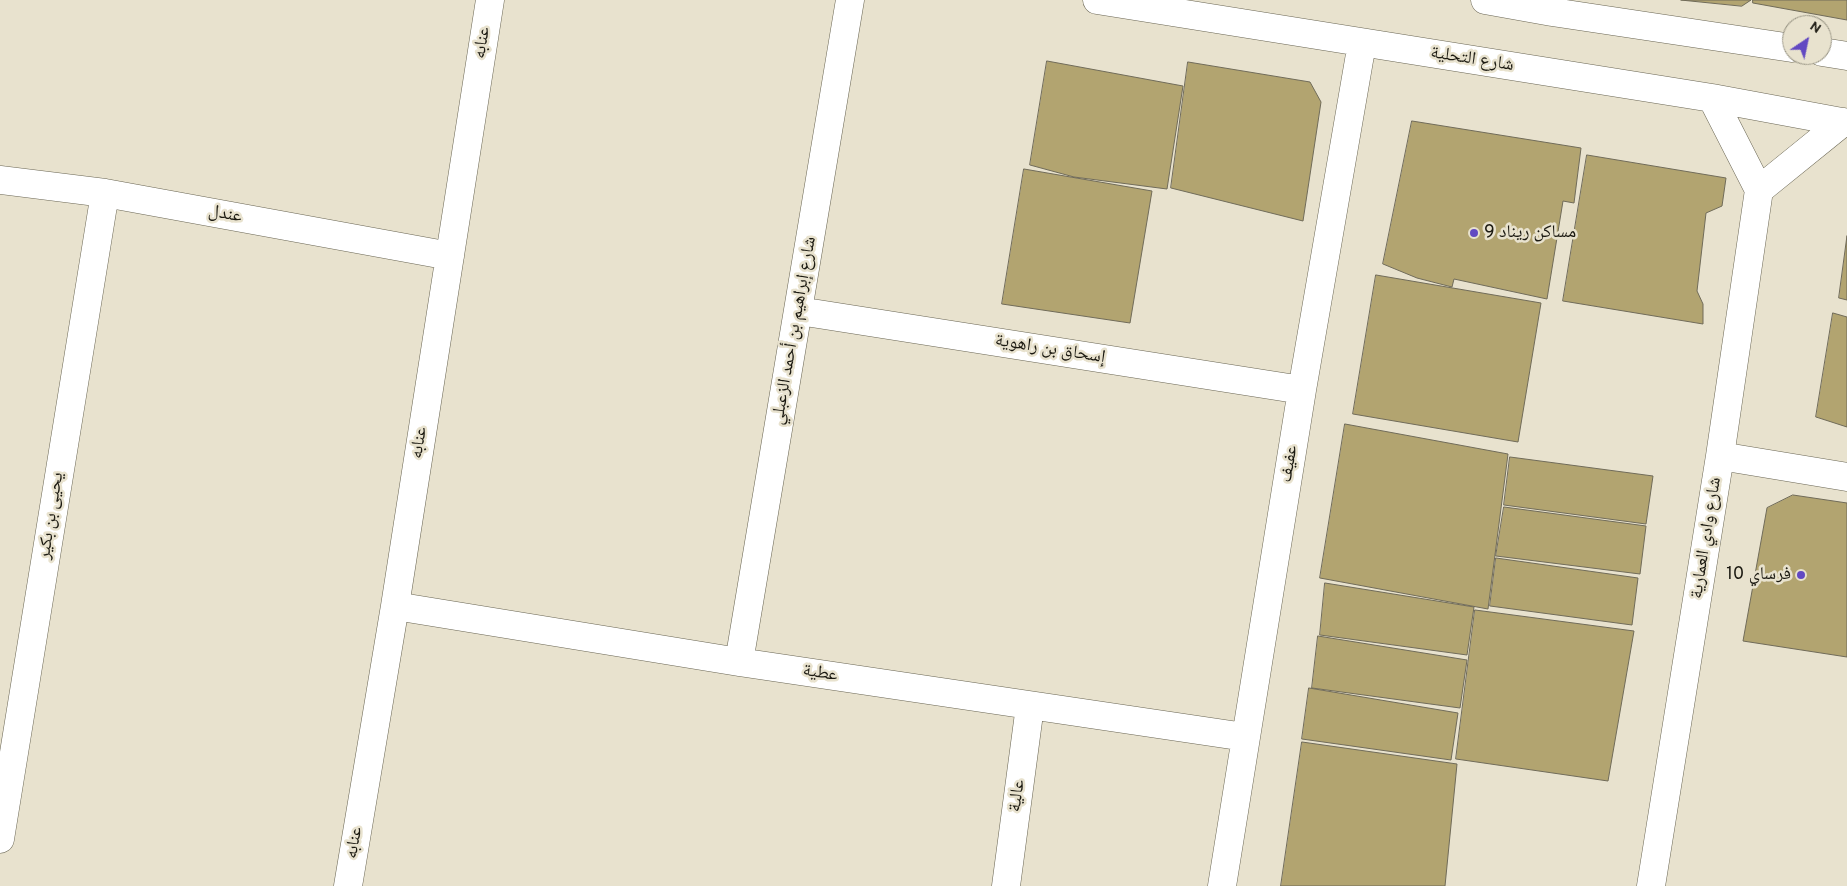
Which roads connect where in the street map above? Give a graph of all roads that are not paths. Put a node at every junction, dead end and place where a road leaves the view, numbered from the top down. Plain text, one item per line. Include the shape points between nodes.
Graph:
1 (490, 0) edge
2 (850, 0) edge
3 (1097, 0) edge
4 (1485, 0) edge
5 (1553, 6) edge
6 (1362, 43) junction
7 (1782, 46) edge
8 (1832, 54) edge
9 (1847, 56) edge
10 (1712, 98) junction
11 (1845, 123) edge
12 (0, 180) edge
13 (1759, 190) junction
14 (105, 193) junction
15 (450, 256) junction
16 (799, 311) junction
17 (1302, 390) junction
18 (1720, 456) junction
19 (1847, 477) edge
20 (395, 606) junction
21 (739, 662) junction
22 (1030, 706) junction
23 (1245, 737) junction
24 (0, 839) edge
25 (348, 886) edge
26 (1006, 886) edge
27 (1222, 886) edge
28 (1651, 886) edge

1 - 15 street, عنابه
2 - 16 street, شارع إبراهيم بن أحمد الزعبلي
3 - 6 street, شارع التحلية
4 - 5 street
5 - 7 street
6 - 10 street, شارع التحلية
6 - 17 street, عفيف
8 - 9 street
10 - 11 street, شارع التحلية
10 - 13 street
11 - 13 street
12 - 14 street, عندل
13 - 18 street, شارع وادي العمارية
14 - 15 street, عندل
14 - 24 street, يحيى بن بكير
15 - 20 street, عنابه
16 - 17 street, إسحاق بن راهوية
16 - 21 street, شارع إبراهيم بن أحمد الزعبلي
17 - 23 street, عفيف
18 - 19 street
18 - 28 street, شارع وادي العمارية
20 - 21 street, عطية
20 - 25 street, عنابه
21 - 22 street, عطية
22 - 23 street, عطية
22 - 26 street, عالية
23 - 27 street, عفيف

